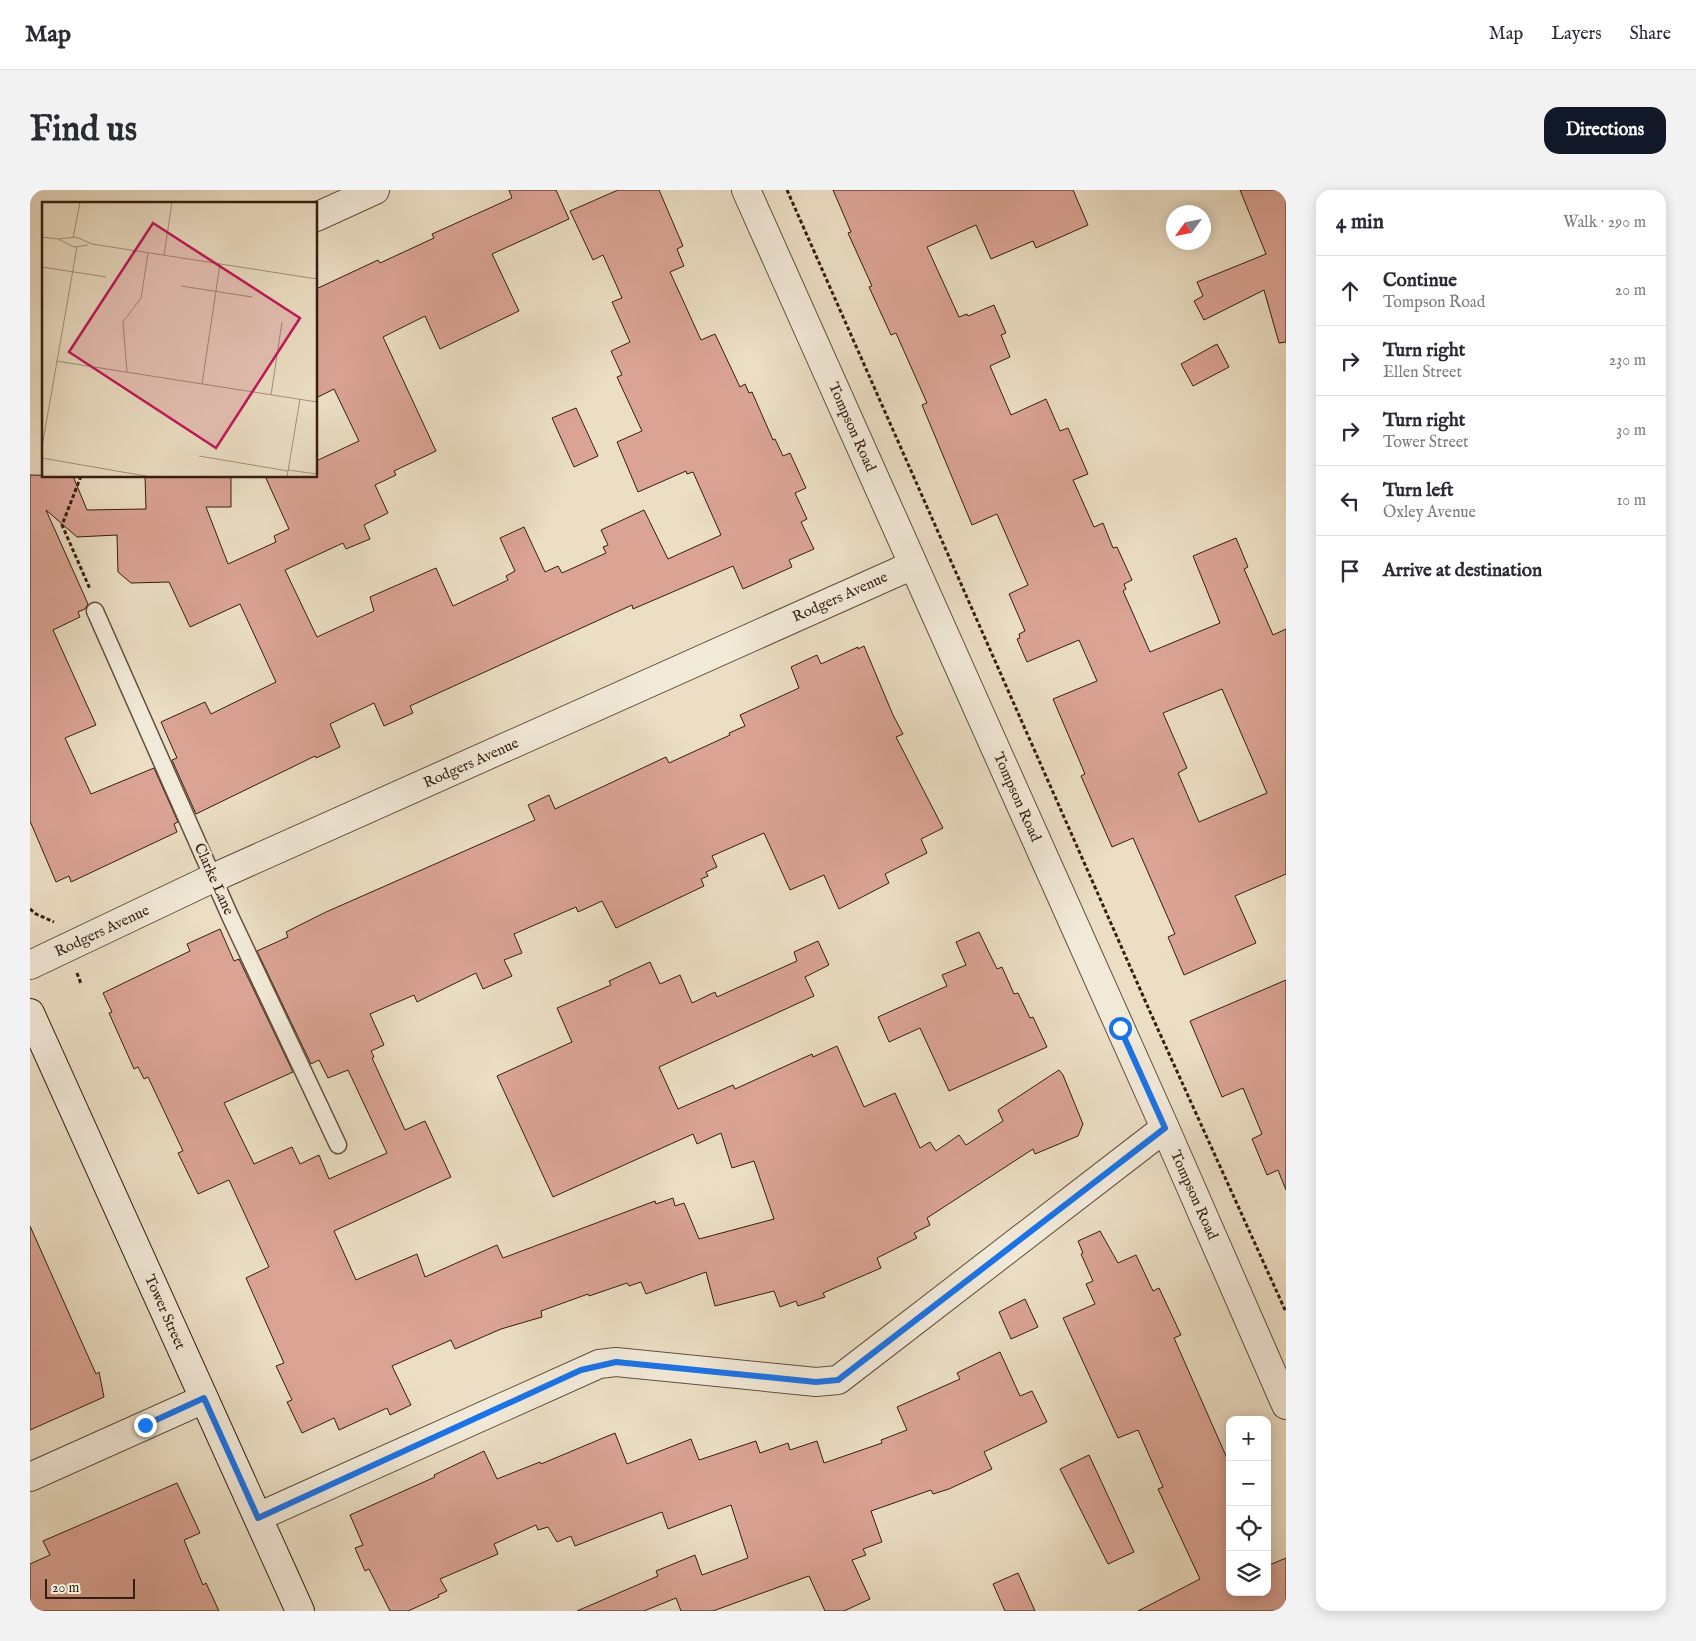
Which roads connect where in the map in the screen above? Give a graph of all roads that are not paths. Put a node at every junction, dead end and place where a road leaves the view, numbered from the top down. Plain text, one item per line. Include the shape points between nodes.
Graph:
1 (375, 190) edge
2 (746, 190) edge
3 (318, 216) edge
4 (913, 565) junction
5 (95, 611) road end
6 (213, 878) junction
7 (30, 965) edge
8 (30, 1013) edge
9 (1165, 1128) junction
10 (338, 1145) dead end
11 (204, 1398) junction
12 (1286, 1406) edge
13 (30, 1477) edge
14 (258, 1518) junction
15 (300, 1611) edge

1 - 3 street
2 - 4 street, Tompson Road
4 - 6 street, Rodgers Avenue
4 - 9 street, Tompson Road
5 - 6 lane, Clarke Lane
6 - 7 street, Rodgers Avenue
6 - 10 lane, Clarke Lane
8 - 11 street, Tower Street
9 - 12 street, Tompson Road
9 - 14 street via 838,1380 816,1382 616,1362 599,1364
11 - 13 street
11 - 14 street, Tower Street
14 - 15 street, Tower Street

